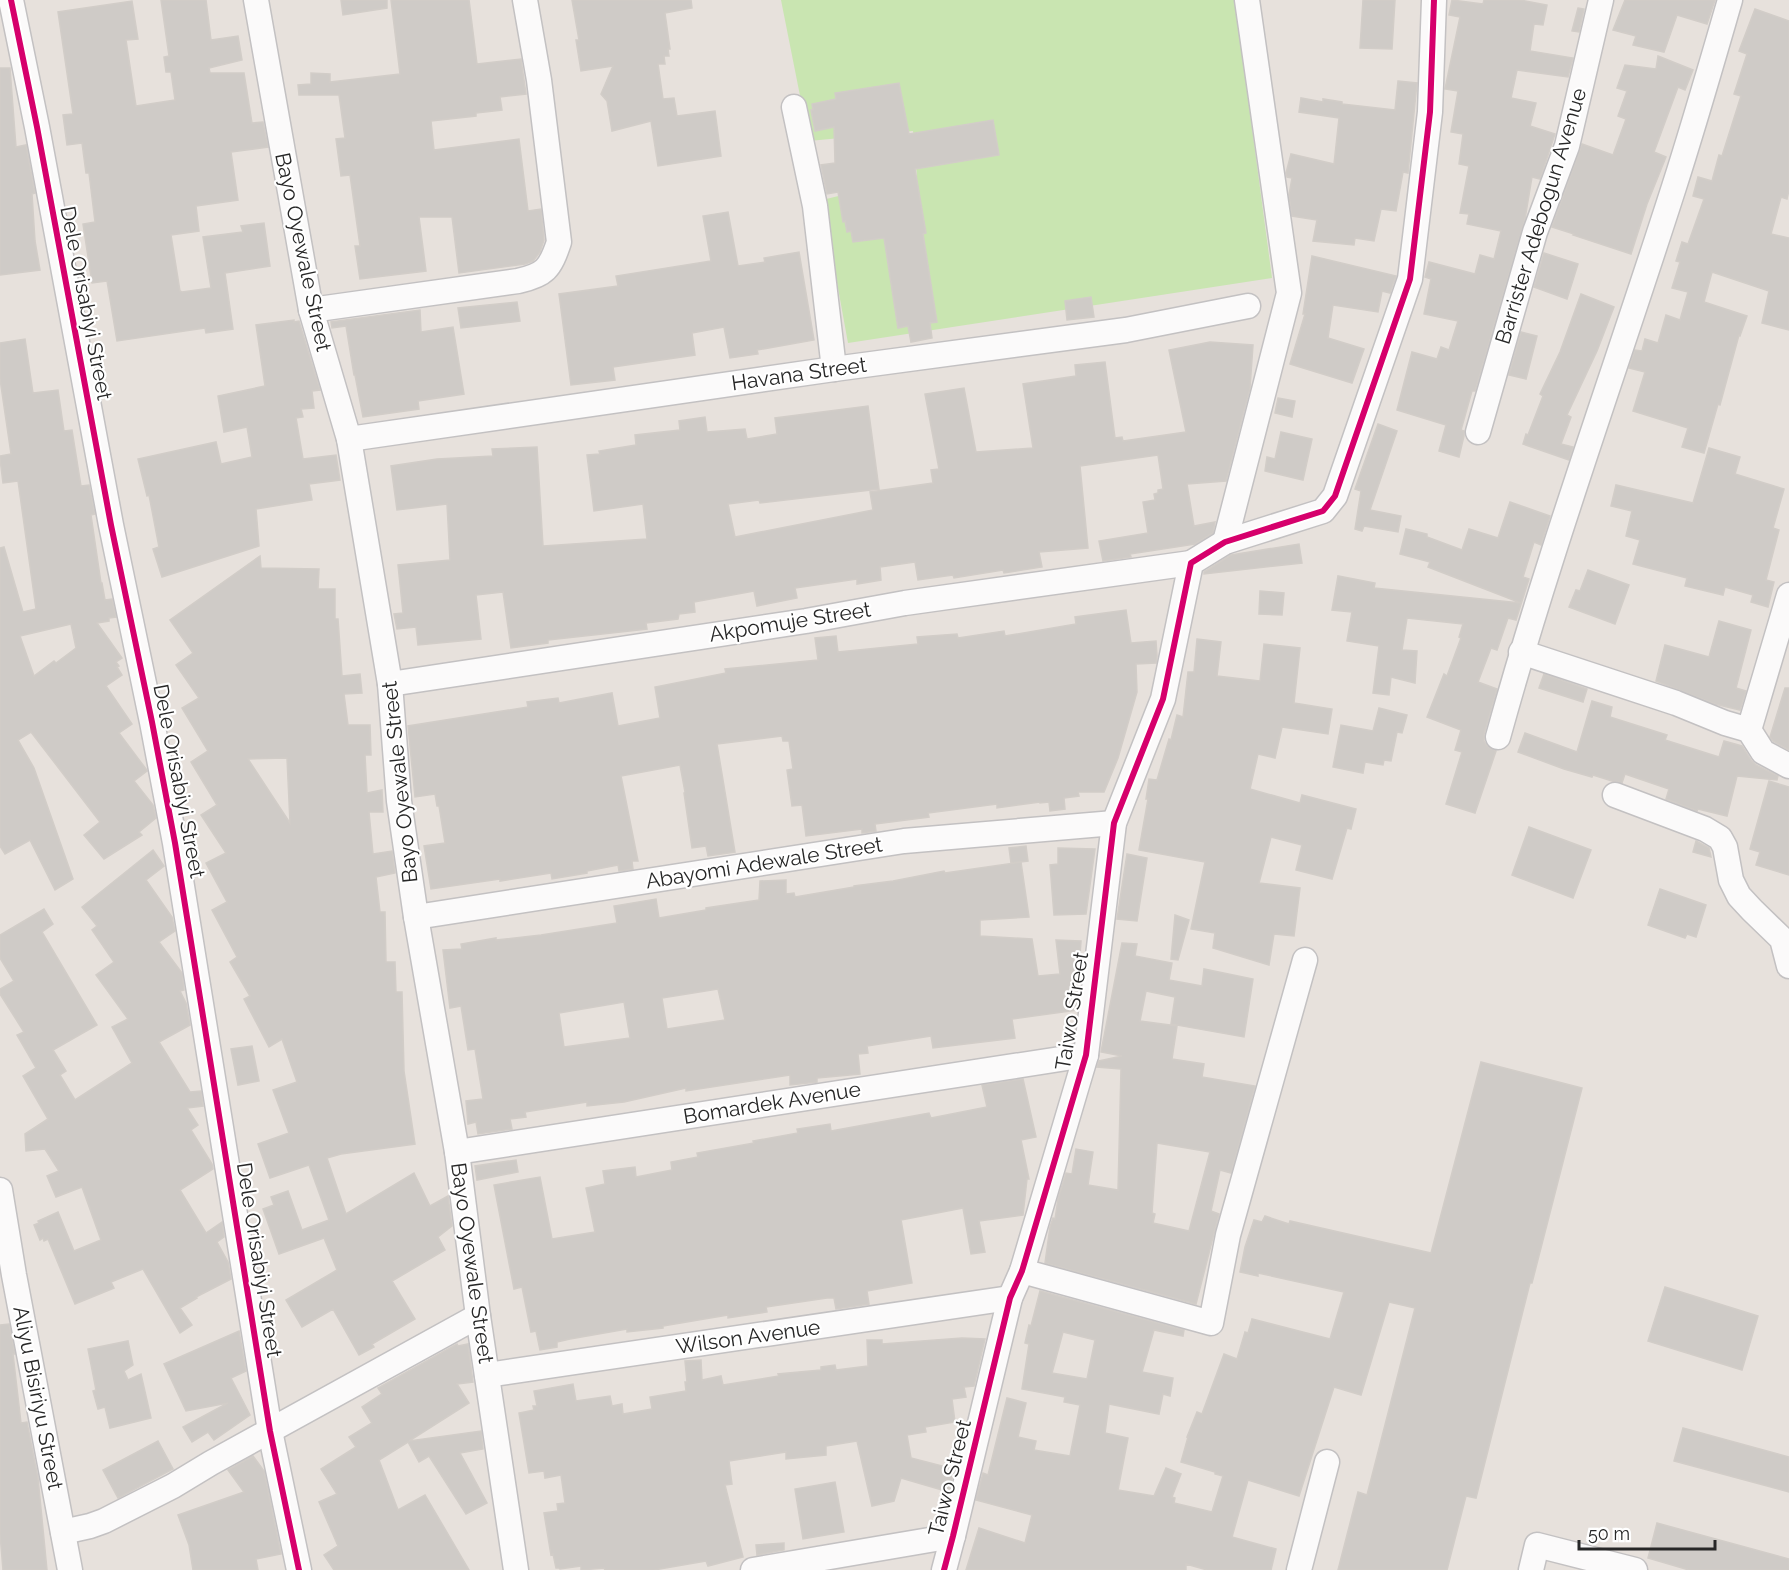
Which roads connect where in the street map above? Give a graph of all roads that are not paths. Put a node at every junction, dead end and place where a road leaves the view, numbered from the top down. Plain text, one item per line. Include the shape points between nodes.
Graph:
1 (11, 0) edge
2 (256, 0) edge
3 (525, 0) edge
4 (1247, 0) edge
5 (1434, 0) edge
6 (1601, 0) edge
7 (1730, 0) edge
8 (794, 107) dead end
9 (1248, 306) dead end
10 (311, 310) junction
11 (834, 369) junction
12 (1478, 432) dead end
13 (349, 439) junction
14 (1225, 542) junction
15 (1191, 563) junction
16 (1789, 595) edge
17 (1521, 652) junction
18 (390, 684) junction
19 (1749, 730) junction
20 (1498, 737) dead end
21 (1789, 766) edge
22 (1615, 795) dead end
23 (1114, 823) junction
24 (416, 917) junction
25 (1305, 960) dead end
26 (1789, 966) edge
27 (1086, 1055) junction
28 (457, 1152) junction
29 (0, 1190) edge
30 (1022, 1271) junction
31 (1010, 1298) junction
32 (478, 1316) junction
33 (487, 1375) junction
34 (270, 1431) junction
35 (1328, 1462) dead end
36 (63, 1532) junction
37 (953, 1536) junction
38 (70, 1570) edge
39 (298, 1570) edge
40 (516, 1570) edge
41 (753, 1570) edge
42 (944, 1570) edge
43 (1299, 1570) edge
44 (1531, 1570) edge
45 (1635, 1570) edge

1 - 34 street, Dele Orisabiyi Street via 175,843
2 - 10 street, Bayo Oyewale Street
3 - 10 street via 559,242 553,261 543,272 518,281
4 - 14 street via 1289,293
5 - 14 street via 1430,112 1410,279 1335,496 1323,511
6 - 12 street, Barrister Adebogun Avenue via 1567,146 1535,232
7 - 17 street via 1675,186
8 - 11 street via 815,206
9 - 11 street, Havana Street via 1126,330
10 - 13 street, Bayo Oyewale Street
11 - 13 street, Havana Street
13 - 18 street, Bayo Oyewale Street
14 - 15 street
15 - 18 street, Akpomuje Street via 917,601
15 - 23 street, Taiwo Street via 1162,699
16 - 19 street
17 - 19 street
17 - 20 street
18 - 24 street, Bayo Oyewale Street via 399,801
19 - 21 street via 1763,752
22 - 26 street via 1720,838 1739,896 1782,939
23 - 24 street, Abayomi Adewale Street via 904,841
23 - 27 street, Taiwo Street
24 - 28 street, Bayo Oyewale Street
25 - 30 street via 1228,1235 1211,1323
27 - 28 street, Bomardek Avenue
27 - 30 street, Taiwo Street
28 - 32 street, Bayo Oyewale Street
29 - 36 street, Aliyu Bisiriyu Street
30 - 31 street, Taiwo Street
31 - 33 street, Wilson Avenue
31 - 37 street, Taiwo Street
32 - 33 street, Bayo Oyewale Street
32 - 34 street
33 - 40 street, Bayo Oyewale Street
34 - 36 street via 104,1521
34 - 39 street, Dele Orisabiyi Street
35 - 43 street
36 - 38 street, Aliyu Bisiriyu Street
37 - 41 street
37 - 42 street, Taiwo Street
44 - 45 street via 1537,1545

